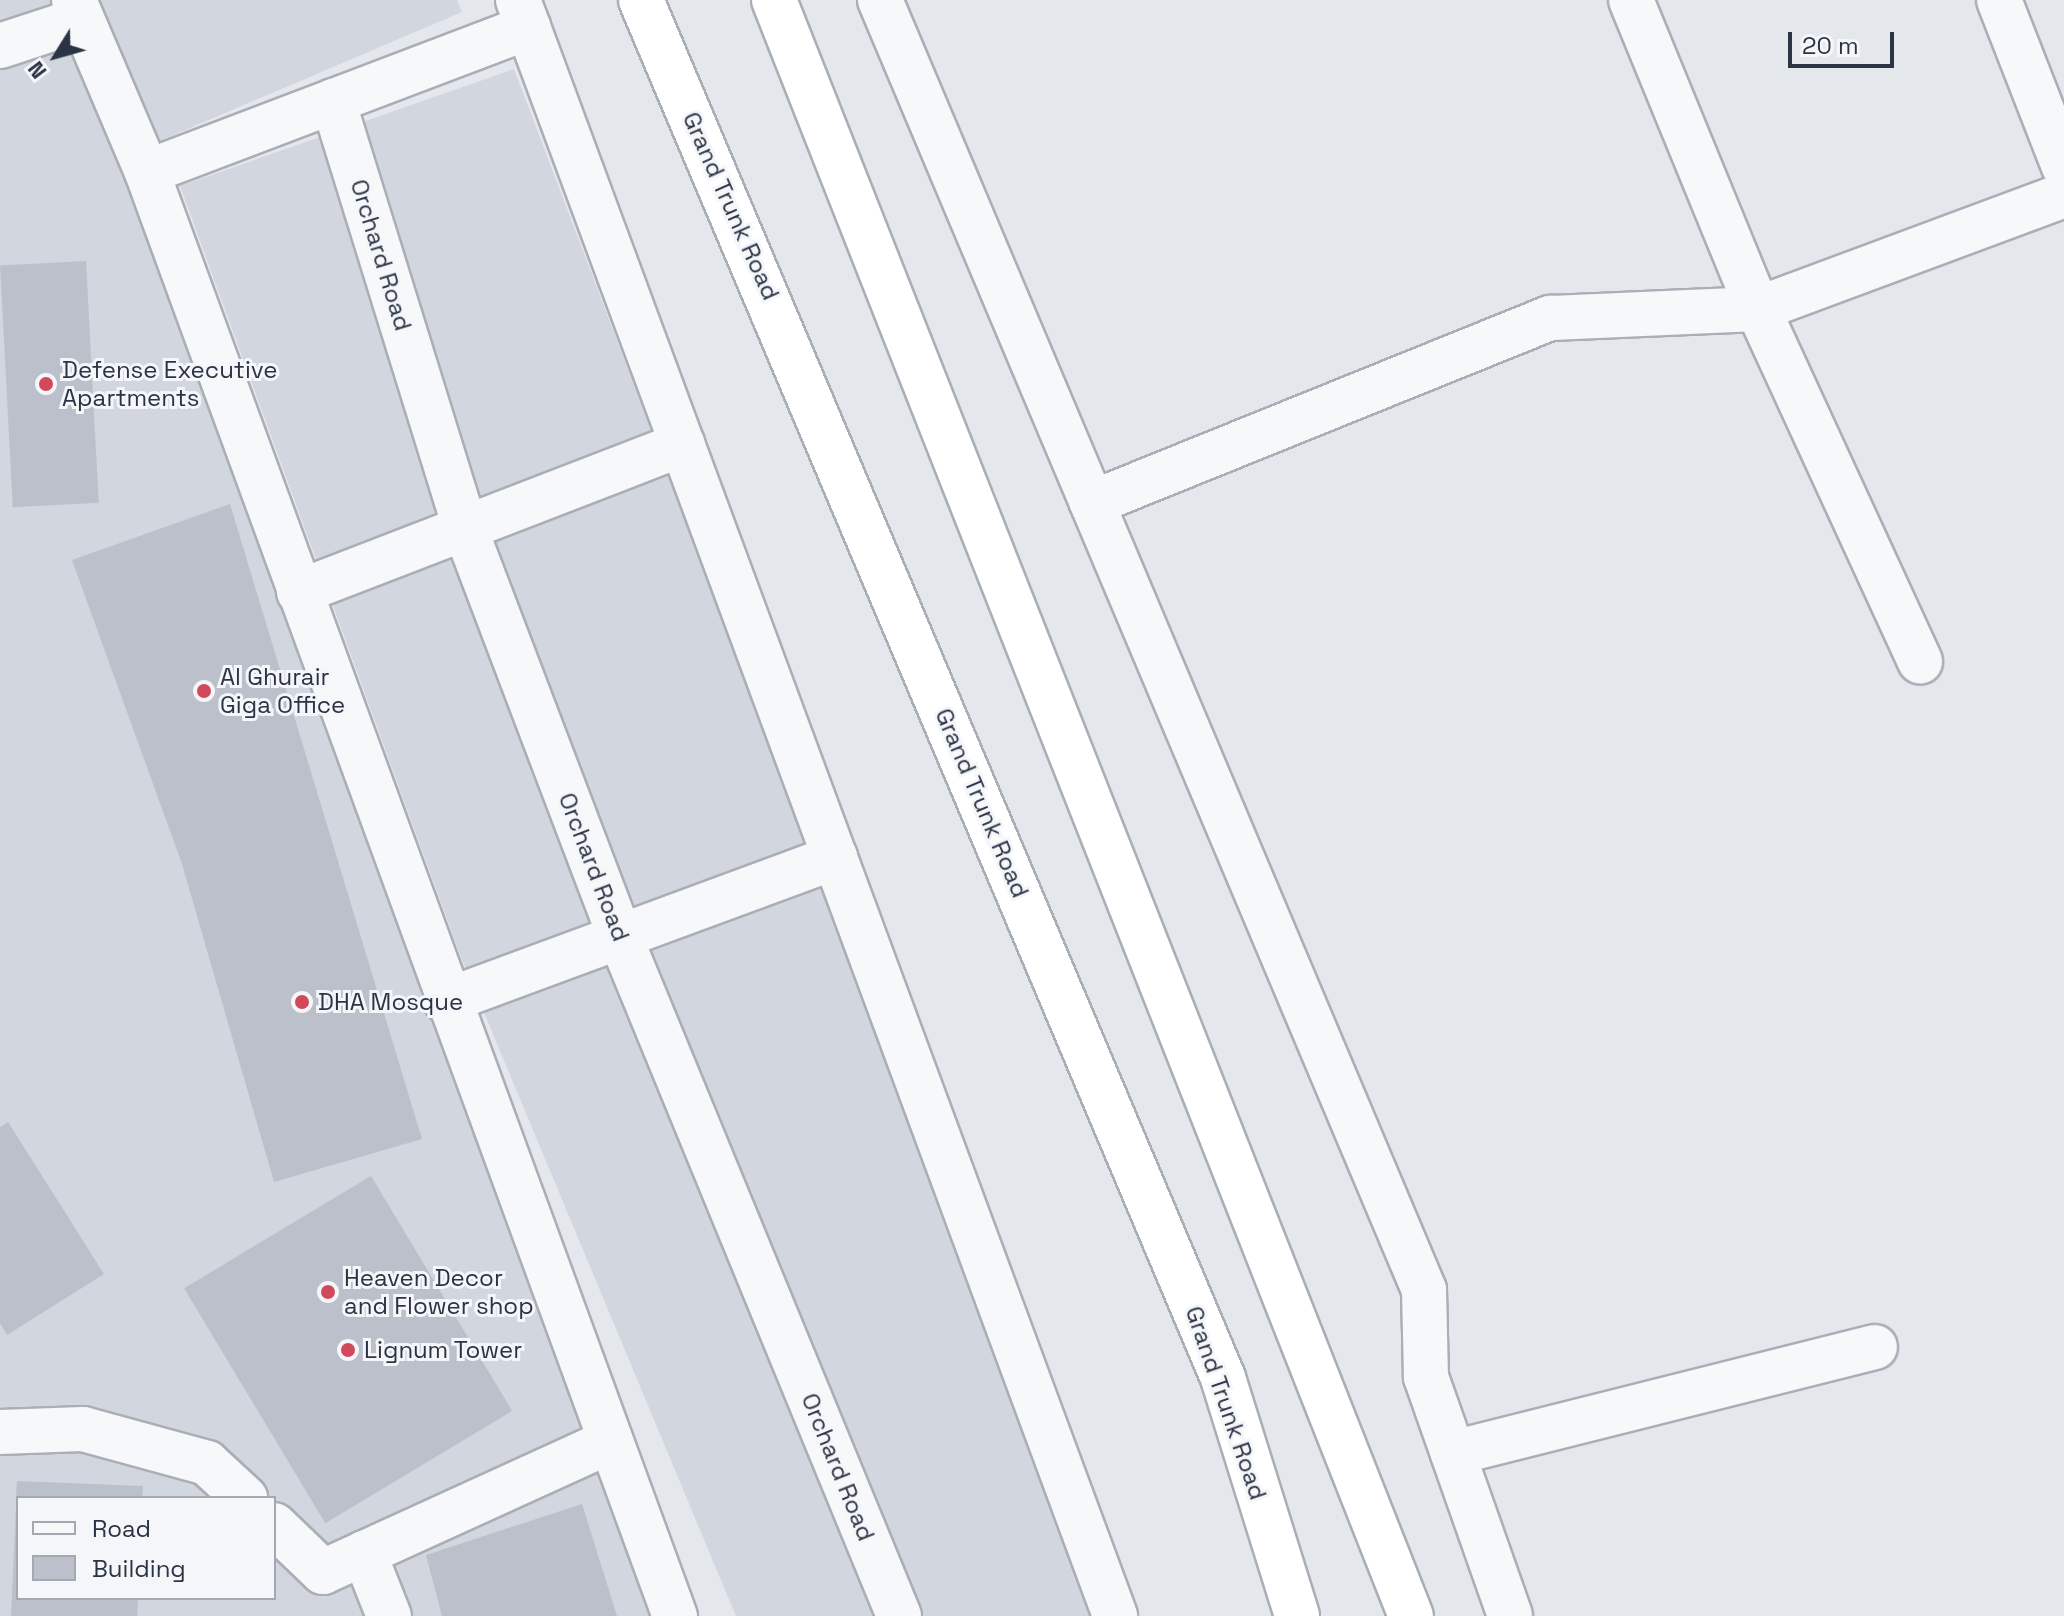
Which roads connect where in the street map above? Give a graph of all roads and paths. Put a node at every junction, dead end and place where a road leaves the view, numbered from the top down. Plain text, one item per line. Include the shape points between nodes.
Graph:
1 (641, 0) edge
2 (774, 0) edge
3 (880, 0) edge
4 (1631, 0) edge
5 (1999, 0) edge
6 (78, 9) edge
7 (523, 13) edge
8 (0, 46) edge
9 (333, 101) junction
10 (2064, 167) edge
11 (147, 172) junction
12 (2064, 195) edge
13 (1758, 309) junction
14 (682, 444) junction
15 (1092, 503) junction
16 (466, 531) junction
17 (299, 592) junction
18 (1920, 662) dead end
19 (835, 857) junction
20 (620, 937) junction
21 (446, 1001) junction
22 (1875, 1347) dead end
23 (0, 1432) edge
24 (610, 1441) junction
25 (1453, 1453) junction
26 (243, 1496) edge
27 (276, 1527) edge
28 (364, 1553) junction
29 (389, 1616) edge
30 (675, 1616) edge
31 (899, 1616) edge
32 (1115, 1616) edge
33 (1297, 1616) edge
34 (1411, 1616) edge
35 (1510, 1616) edge

1 - 33 highway, Grand Trunk Road via 1223,1378
2 - 34 highway
3 - 15 street
4 - 13 street
5 - 10 street
6 - 8 street
6 - 11 street
7 - 9 street
7 - 14 street
9 - 11 street
9 - 16 street, Orchard Road
11 - 17 street
12 - 13 street
13 - 15 street via 1551,318
13 - 18 street
14 - 16 street
14 - 19 street
15 - 25 street via 1424,1290 1426,1377
16 - 17 street
16 - 20 street, Orchard Road
17 - 21 street
19 - 20 street
19 - 32 street
20 - 21 street
20 - 31 street, Orchard Road
21 - 24 street
22 - 25 street
23 - 26 street via 83,1429 207,1463
24 - 28 street
24 - 30 street
25 - 35 street
27 - 28 street via 323,1572
28 - 29 street

